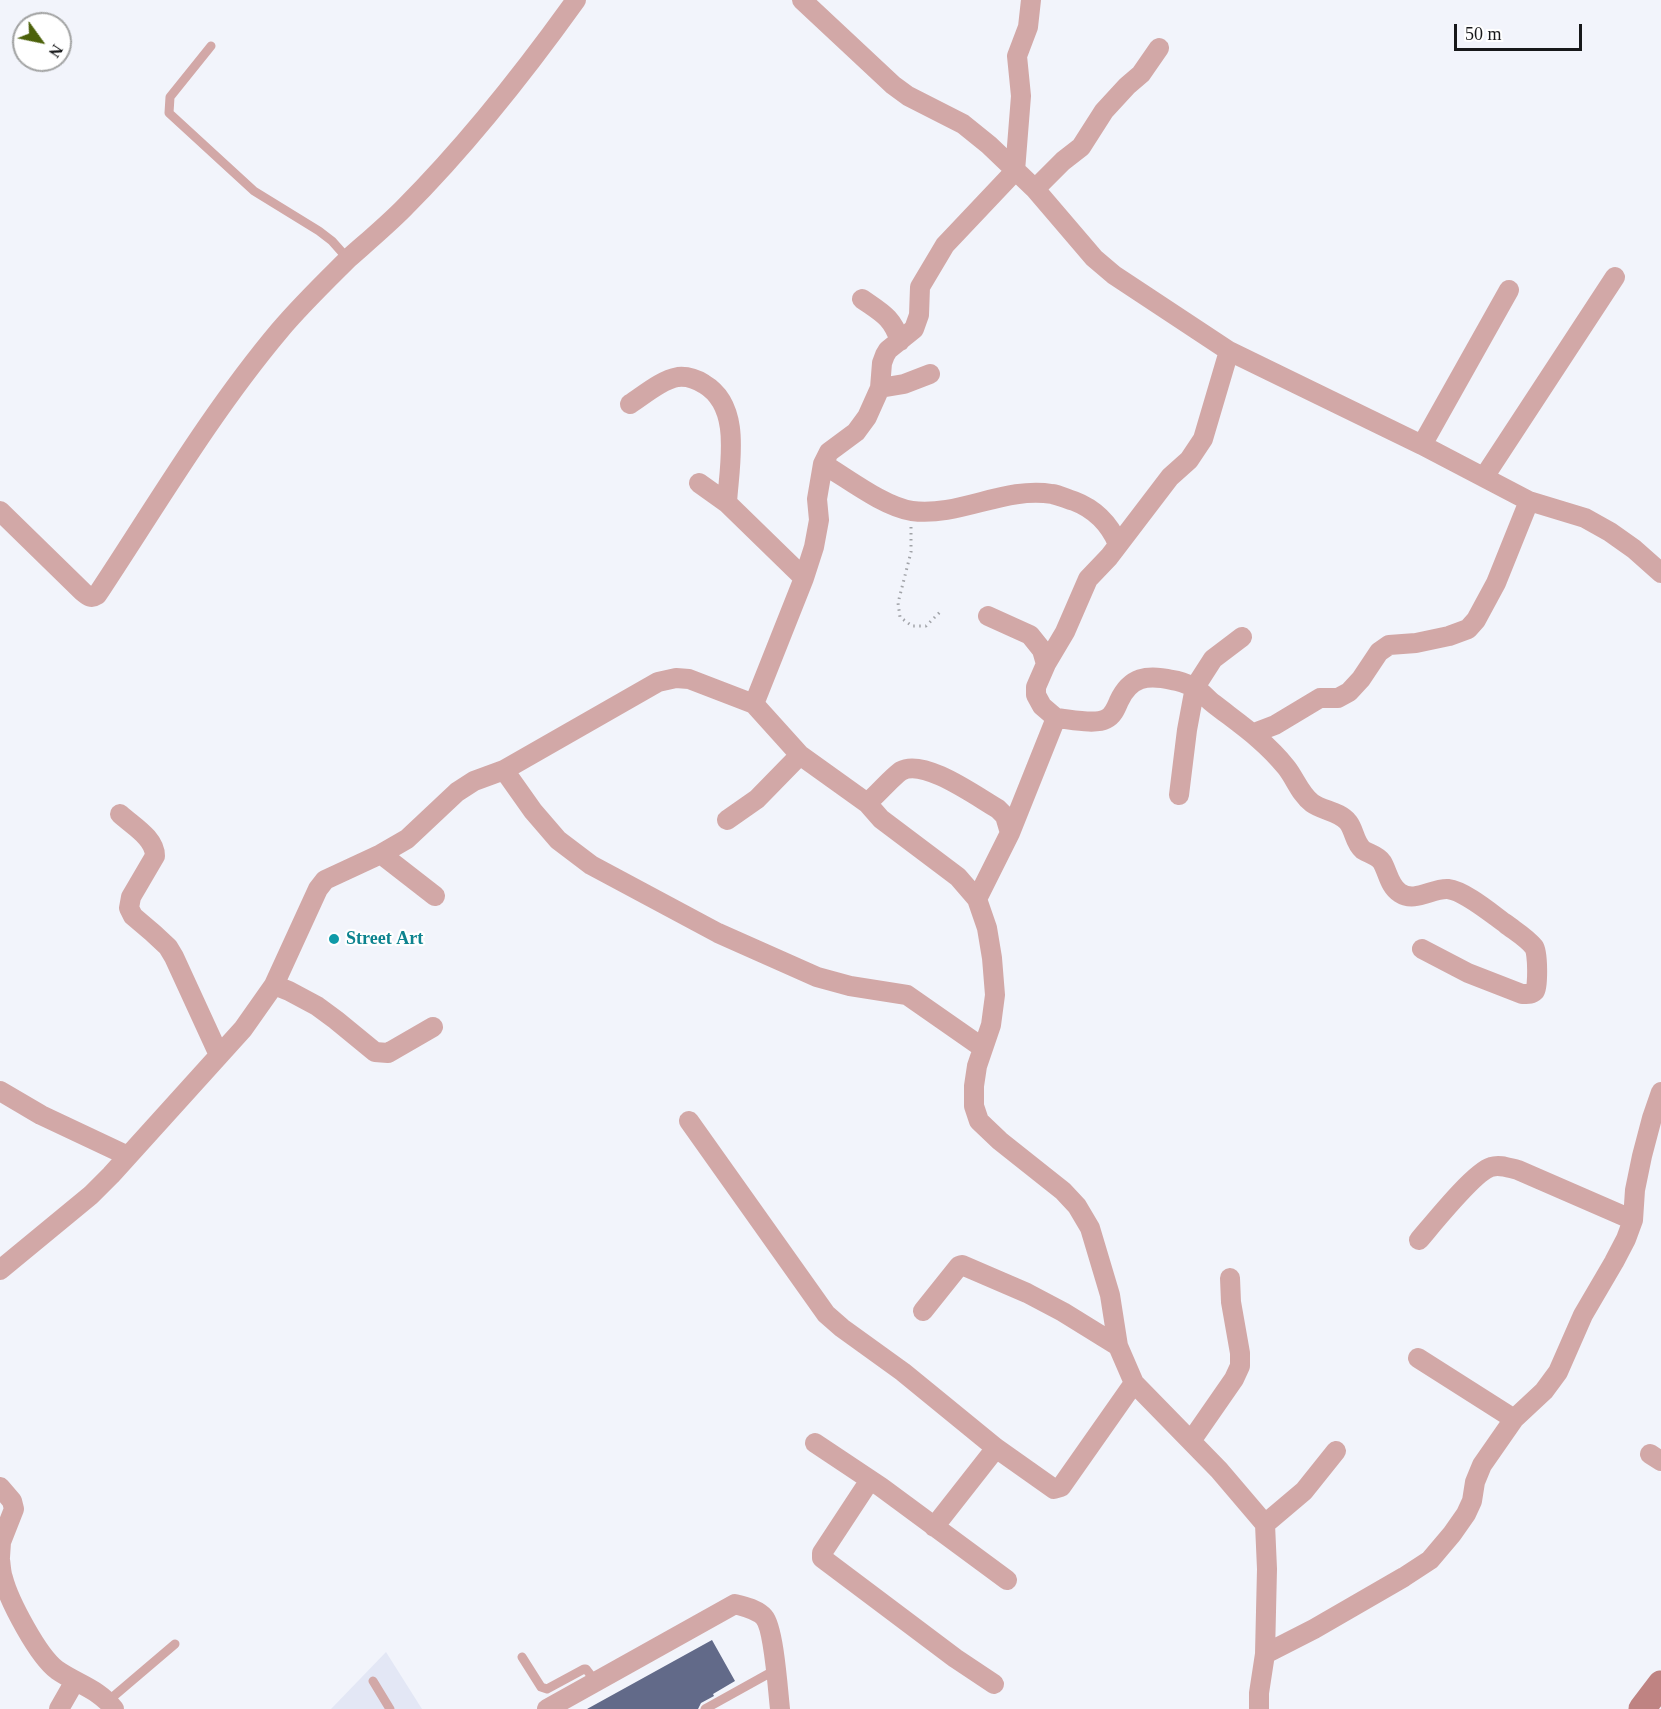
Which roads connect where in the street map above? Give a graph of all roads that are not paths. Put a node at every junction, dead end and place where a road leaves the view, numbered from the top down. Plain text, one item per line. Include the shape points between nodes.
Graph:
1 (576, 0) edge
2 (802, 0) edge
3 (1031, 0) edge
4 (211, 46) dead end
5 (1160, 48) dead end
6 (1015, 171) junction
7 (1035, 189) junction
8 (348, 259) junction
9 (1615, 277) dead end
10 (1509, 290) dead end
11 (862, 299) dead end
12 (900, 341) junction
13 (1229, 351) junction
14 (930, 374) dead end
15 (880, 388) junction
16 (630, 404) dead end
17 (1422, 445) junction
18 (823, 464) junction
19 (1484, 477) junction
20 (699, 483) dead end
21 (1529, 501) junction
22 (726, 503) junction
23 (0, 511) edge
24 (1118, 544) junction
25 (1661, 573) edge
26 (804, 578) junction
27 (988, 616) dead end
28 (1242, 637) dead end
29 (1046, 664) junction
30 (1195, 687) junction
31 (754, 704) junction
32 (1056, 718) junction
33 (1254, 733) junction
34 (800, 754) junction
35 (504, 770) junction
36 (1179, 795) dead end
37 (867, 803) junction
38 (120, 814) dead end
39 (727, 820) dead end
40 (1010, 833) junction
41 (381, 854) junction
42 (435, 896) dead end
43 (977, 899) junction
44 (1422, 949) dead end
45 (274, 985) junction
46 (433, 1028) dead end
47 (983, 1047) junction
48 (219, 1055) junction
49 (0, 1091) edge
50 (1661, 1092) edge
51 (689, 1121) dead end
52 (128, 1156) junction
53 (1633, 1220) junction
54 (1419, 1240) dead end
55 (0, 1270) edge
56 (1230, 1278) dead end
57 (923, 1311) dead end
58 (1118, 1346) junction
59 (1418, 1358) dead end
60 (1134, 1383) junction
61 (1514, 1419) junction
62 (1191, 1441) junction
63 (815, 1443) dead end
64 (996, 1449) junction
65 (1336, 1451) dead end
66 (870, 1480) junction
67 (0, 1487) edge
68 (1265, 1524) junction
69 (934, 1527) junction
70 (0, 1559) edge
71 (1006, 1580) dead end
72 (175, 1644) dead end
73 (1265, 1654) junction
74 (522, 1657) dead end
75 (777, 1670) junction
76 (75, 1681) junction
77 (373, 1681) dead end
78 (596, 1682) junction
79 (994, 1684) dead end
80 (1661, 1684) edge
81 (111, 1705) edge
82 (59, 1709) edge
83 (390, 1709) edge
84 (547, 1709) edge
85 (705, 1709) edge
86 (780, 1709) edge
87 (1259, 1709) edge
88 (1642, 1709) edge

1 - 8 street via 477,129 402,210
2 - 6 street via 893,85 963,124
3 - 6 street via 1028,27 1017,56 1021,96
4 - 8 lane via 170,97 169,113 254,191 332,241
5 - 7 street via 1141,74 1104,111 1081,147
6 - 7 street
6 - 12 street via 945,245 921,287 914,329
7 - 13 street via 1094,258 1114,275
8 - 23 street via 281,329 243,378 97,595 89,597 83,592
9 - 19 street
10 - 17 street
11 - 12 street via 890,320
12 - 15 street via 885,355
13 - 17 street
13 - 24 street via 1198,450 1170,477
14 - 15 street
15 - 18 street via 856,432 829,452
16 - 22 street via 678,377 693,378 711,388 726,409 731,432
17 - 19 street
18 - 24 street via 887,503 910,511 939,511 1033,492 1054,494 1099,515
18 - 26 street via 817,499 818,532
19 - 21 street
20 - 22 street
21 - 25 street via 1564,511 1610,532
21 - 33 street via 1496,583 1468,629 1416,643 1389,645 1379,652 1349,692 1338,698 1320,698
22 - 26 street
24 - 29 street via 1088,579
26 - 31 street
27 - 29 street via 1030,635 1042,650
28 - 30 street via 1213,659
29 - 32 street via 1036,695
30 - 32 street via 1171,680 1137,680 1107,719
30 - 33 street
30 - 36 street
31 - 34 street
31 - 35 street via 689,679 658,682
32 - 40 street
33 - 44 street via 1313,804 1349,824 1356,841 1381,861 1401,894 1421,896 1443,890 1462,894 1530,943 1536,951 1536,989 1522,994 1468,973
34 - 37 street
34 - 39 street via 758,799
35 - 41 street via 457,792 407,839
35 - 47 street via 558,840 591,865 718,933 817,976 907,995
37 - 40 street via 902,771 921,768 998,808
37 - 43 street via 881,819 958,877
38 - 48 street via 155,850 129,908 168,947
40 - 43 street
41 - 42 street
41 - 45 street via 325,880
43 - 47 street via 987,928 995,995
45 - 46 street via 317,1006 382,1054
45 - 48 street
47 - 58 street via 974,1086 974,1106 980,1121 1077,1206 1090,1228 1100,1259
48 - 52 street
49 - 52 street
50 - 53 street via 1642,1156
51 - 64 street via 826,1314
52 - 55 street via 91,1195
53 - 54 street via 1518,1170 1493,1166 1461,1192
53 - 61 street via 1558,1372
56 - 62 street via 1240,1366
57 - 58 street via 962,1264 1027,1293
58 - 60 street
59 - 61 street
60 - 62 street
60 - 64 street via 1058,1489
61 - 73 street via 1482,1465 1466,1514 1430,1560
62 - 68 street
63 - 66 street
64 - 69 street
65 - 68 street via 1305,1491
66 - 69 street
66 - 79 street via 822,1558
67 - 70 street via 14,1509 1,1542
68 - 73 street
69 - 71 street
70 - 76 street via 9,1595 40,1652
72 - 81 lane
73 - 87 street
74 - 78 lane via 543,1688 584,1669
75 - 78 street via 768,1622 754,1610 735,1604
75 - 85 lane
75 - 86 street
76 - 81 street
76 - 82 street
77 - 83 lane
78 - 84 street
80 - 88 street

